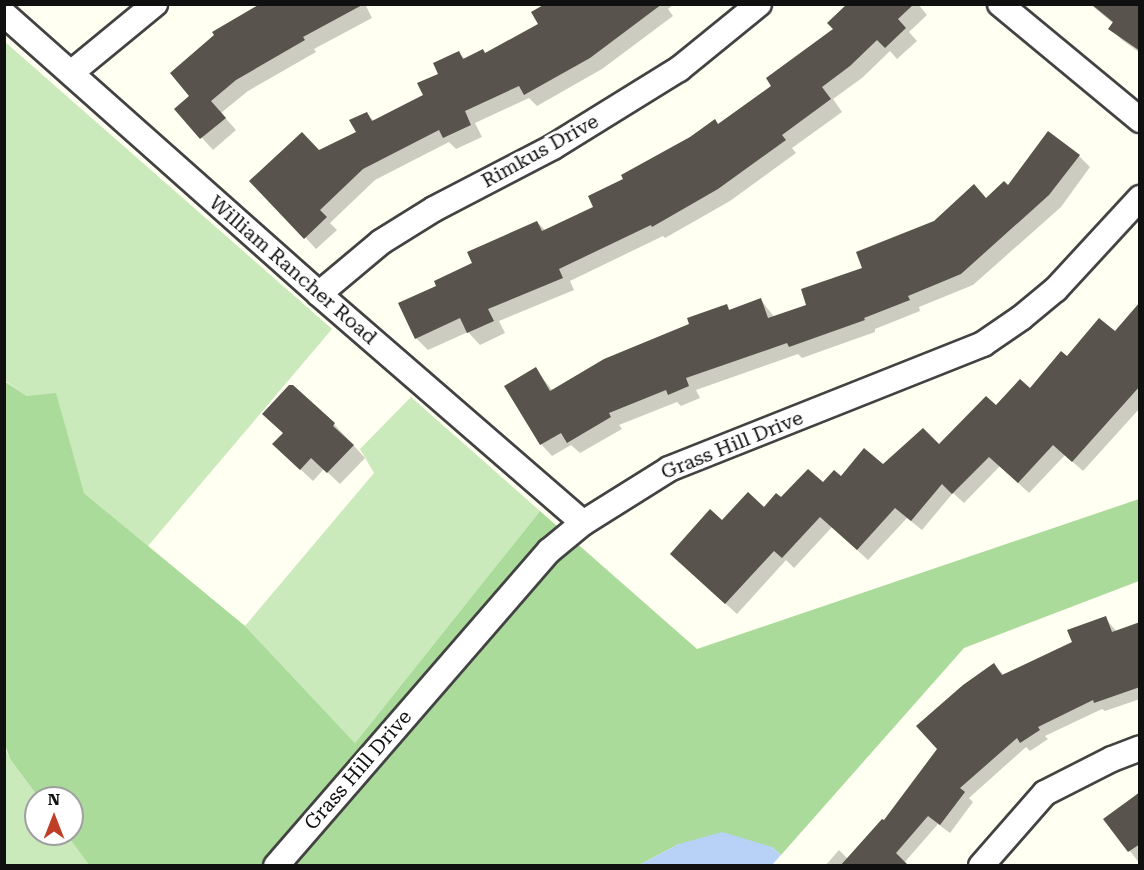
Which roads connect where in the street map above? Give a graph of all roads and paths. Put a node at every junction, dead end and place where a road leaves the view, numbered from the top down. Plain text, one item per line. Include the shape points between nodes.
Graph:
1 (155, 4) edge
2 (759, 4) edge
3 (1000, 4) edge
4 (4, 14) edge
5 (71, 73) junction
6 (1140, 120) edge
7 (1140, 198) edge
8 (319, 294) junction
9 (583, 523) junction
10 (1140, 748) edge
11 (276, 866) edge
12 (981, 866) edge

1 - 5 street
2 - 8 street, Rimkus Drive via 679,69 553,147 434,209 381,242
3 - 6 street
4 - 5 street, William Rancher Road
5 - 8 street, William Rancher Road
7 - 9 street, Grass Hill Drive via 1056,289 983,344 669,469
8 - 9 street, William Rancher Road
9 - 11 street, Grass Hill Drive via 549,551
10 - 12 street via 1045,793

